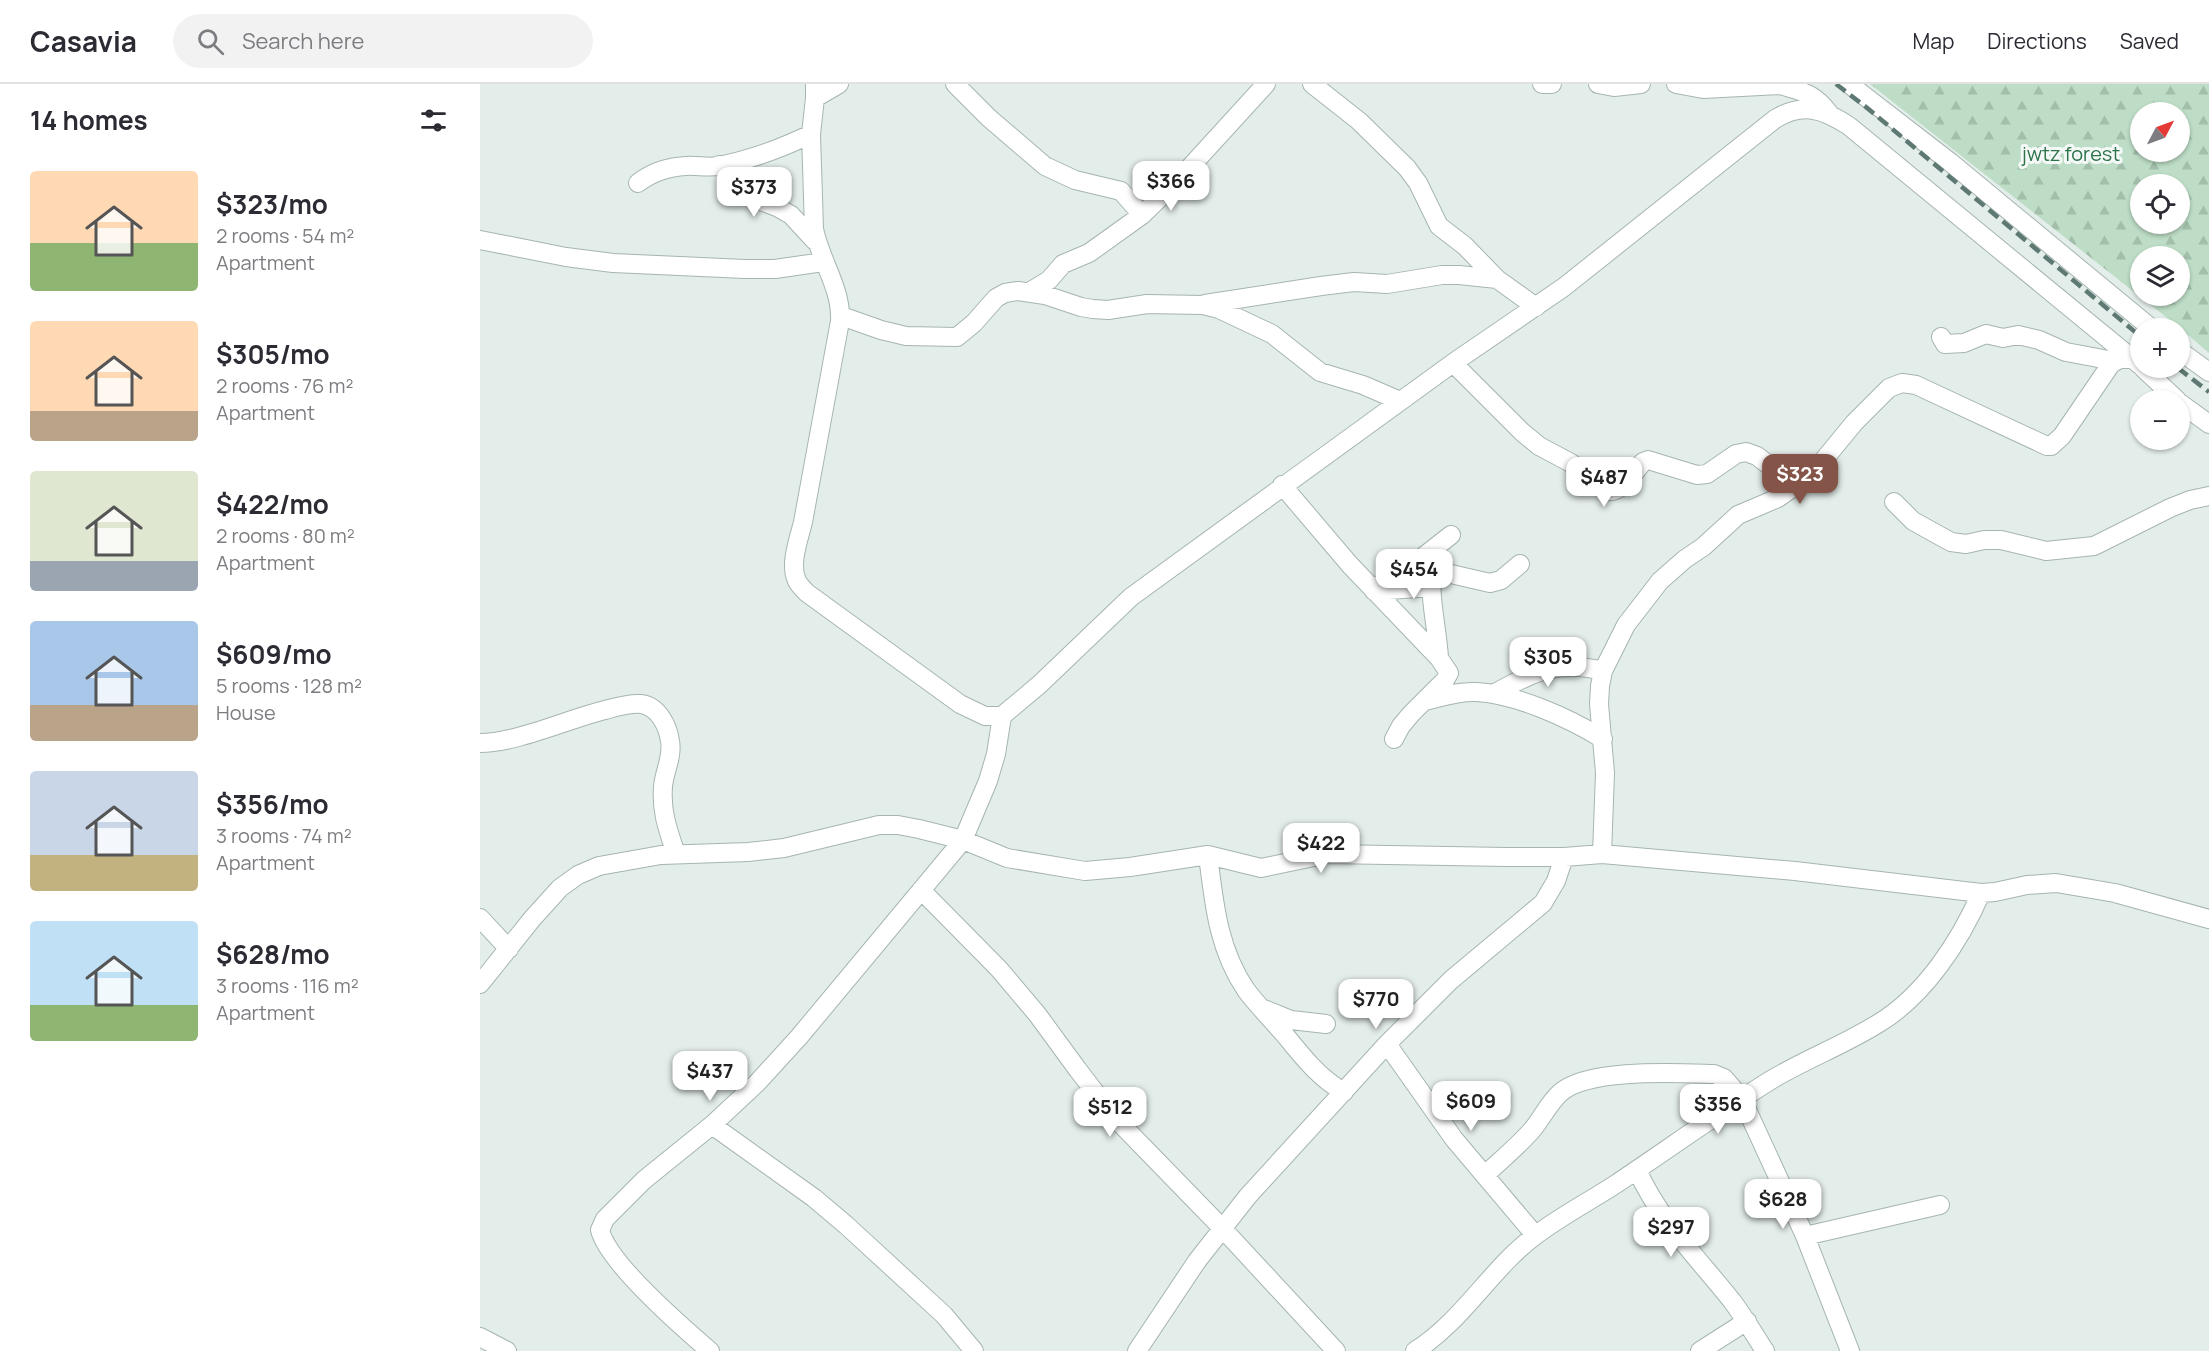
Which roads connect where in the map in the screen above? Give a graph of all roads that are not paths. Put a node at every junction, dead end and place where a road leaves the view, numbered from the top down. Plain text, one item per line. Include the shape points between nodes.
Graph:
1 (839, 84) edge
2 (955, 84) edge
3 (1266, 84) edge
4 (1312, 84) edge
5 (1542, 84) edge
6 (1551, 84) edge
7 (1598, 84) edge
8 (1641, 84) edge
9 (1676, 84) edge
10 (1849, 84) edge
11 (1779, 85) edge
12 (815, 91) edge
13 (1830, 114) junction
14 (811, 134) junction
15 (719, 165) junction
16 (638, 183) dead end
17 (1142, 215) junction
18 (480, 240) edge
19 (816, 243) junction
20 (823, 262) junction
21 (1497, 279) junction
22 (1031, 291) junction
23 (1203, 304) junction
24 (1536, 307) junction
25 (847, 318) dead end
26 (2139, 318) edge
27 (1941, 337) dead end
28 (2130, 357) edge
29 (2190, 358) edge
30 (2114, 361) junction
31 (1453, 363) junction
32 (2130, 363) edge
33 (2209, 372) edge
34 (2153, 378) edge
35 (2166, 390) edge
36 (1400, 401) junction
37 (2190, 411) edge
38 (2209, 424) edge
39 (1282, 485) junction
40 (1796, 486) junction
41 (2209, 496) edge
42 (1894, 502) dead end
43 (1520, 564) dead end
44 (1431, 584) junction
45 (1374, 590) junction
46 (1439, 658) junction
47 (1603, 670) junction
48 (1493, 694) junction
49 (1423, 701) junction
50 (1002, 716) junction
51 (1394, 739) dead end
52 (1603, 739) junction
53 (480, 743) edge
54 (963, 840) junction
55 (676, 854) junction
56 (1602, 854) junction
57 (1208, 855) junction
58 (1564, 857) junction
59 (921, 890) junction
60 (1981, 892) junction
61 (480, 918) edge
62 (2209, 919) edge
63 (509, 949) junction
64 (480, 984) edge
65 (1259, 1007) junction
66 (1326, 1024) dead end
67 (1388, 1044) junction
68 (1344, 1092) junction
69 (1742, 1099) junction
70 (712, 1125) junction
71 (1637, 1170) junction
72 (1485, 1175) junction
73 (1940, 1205) dead end
74 (1222, 1228) junction
75 (1535, 1235) junction
76 (1805, 1236) junction
77 (1747, 1321) junction
78 (480, 1337) edge
79 (506, 1351) edge
80 (710, 1351) edge
81 (974, 1351) edge
82 (1137, 1351) edge
83 (1336, 1351) edge
84 (1415, 1351) edge
85 (1700, 1351) edge
86 (1765, 1351) edge
87 (1850, 1351) edge

1 - 12 street
2 - 17 street via 1045,166 1075,180 1121,191
3 - 17 street
4 - 21 street via 1359,121 1407,168 1438,226 1465,246
5 - 6 street
7 - 8 street
9 - 11 street via 1703,89
10 - 26 street
11 - 13 street via 1809,94
12 - 14 street
13 - 24 street via 1789,110 1775,119
13 - 28 street
14 - 15 street via 767,152
14 - 19 street
15 - 16 street via 675,168 650,174
15 - 19 street via 758,200 791,215
17 - 22 street via 1089,253 1063,264
18 - 20 street via 613,263 746,269
19 - 20 street
20 - 50 street via 839,300 840,321 795,553 797,581 807,593 960,704 985,716
21 - 23 street via 1459,274 1387,284 1354,282
21 - 24 street
22 - 23 street via 1093,309
22 - 25 street via 1005,293 996,298 957,337 906,336
23 - 36 street via 1272,334 1316,369
24 - 31 street
27 - 30 street via 1945,344 1964,343 1986,334 2003,338 2018,335 2066,352
29 - 33 street
30 - 32 street
30 - 40 street via 2051,446 1916,385 1902,383 1889,388 1813,473
31 - 36 street
31 - 40 street via 1522,432 1607,491 1621,488 1648,460 1697,475 1707,474 1736,454 1746,452
34 - 35 street
36 - 39 street
37 - 38 street
39 - 45 street
39 - 50 street via 1131,597
40 - 47 street via 1738,515 1660,581 1626,625
41 - 42 street via 2170,508 2094,546 2046,551 2001,540 1951,543 1913,521
43 - 44 street via 1490,584 1451,574 1442,575
44 - 45 street
44 - 45 street via 1432,566 1444,541
44 - 46 street
45 - 46 street
46 - 49 street via 1449,673
47 - 48 street via 1583,665 1557,667
47 - 52 street via 1599,704
48 - 49 street via 1453,694
48 - 52 street via 1570,720
49 - 51 street
50 - 54 street via 988,781
52 - 56 street
53 - 55 street via 512,738 629,705 643,704 654,710 663,720 671,744 663,785 663,814
54 - 55 street via 919,829 879,825 784,848
54 - 57 street via 1007,858 1085,871
54 - 59 street
55 - 63 street via 599,866 578,875 560,888
56 - 58 street
56 - 60 street
57 - 58 street via 1261,868 1328,854
57 - 65 street via 1225,951
58 - 67 street via 1543,903 1463,969
59 - 70 street via 799,1037
59 - 74 street via 999,969 1115,1118
60 - 62 street via 2056,883 2115,893
60 - 69 street via 1969,919 1937,967 1908,1001 1878,1024 1786,1071
61 - 63 street
63 - 64 street
65 - 66 street via 1291,1020
65 - 68 street via 1320,1075
67 - 68 street
67 - 72 street via 1454,1139
68 - 74 street
69 - 71 street
69 - 72 street via 1724,1078 1714,1074 1589,1079 1561,1093 1531,1132
69 - 76 street
70 - 80 street via 644,1180 605,1219 600,1230 602,1240 620,1264
70 - 81 street via 846,1225 944,1316
71 - 75 street
71 - 77 street via 1669,1224
72 - 75 street
73 - 76 street
74 - 82 street
74 - 83 street
75 - 84 street via 1442,1331
76 - 87 street
77 - 85 street
77 - 86 street
78 - 79 street

